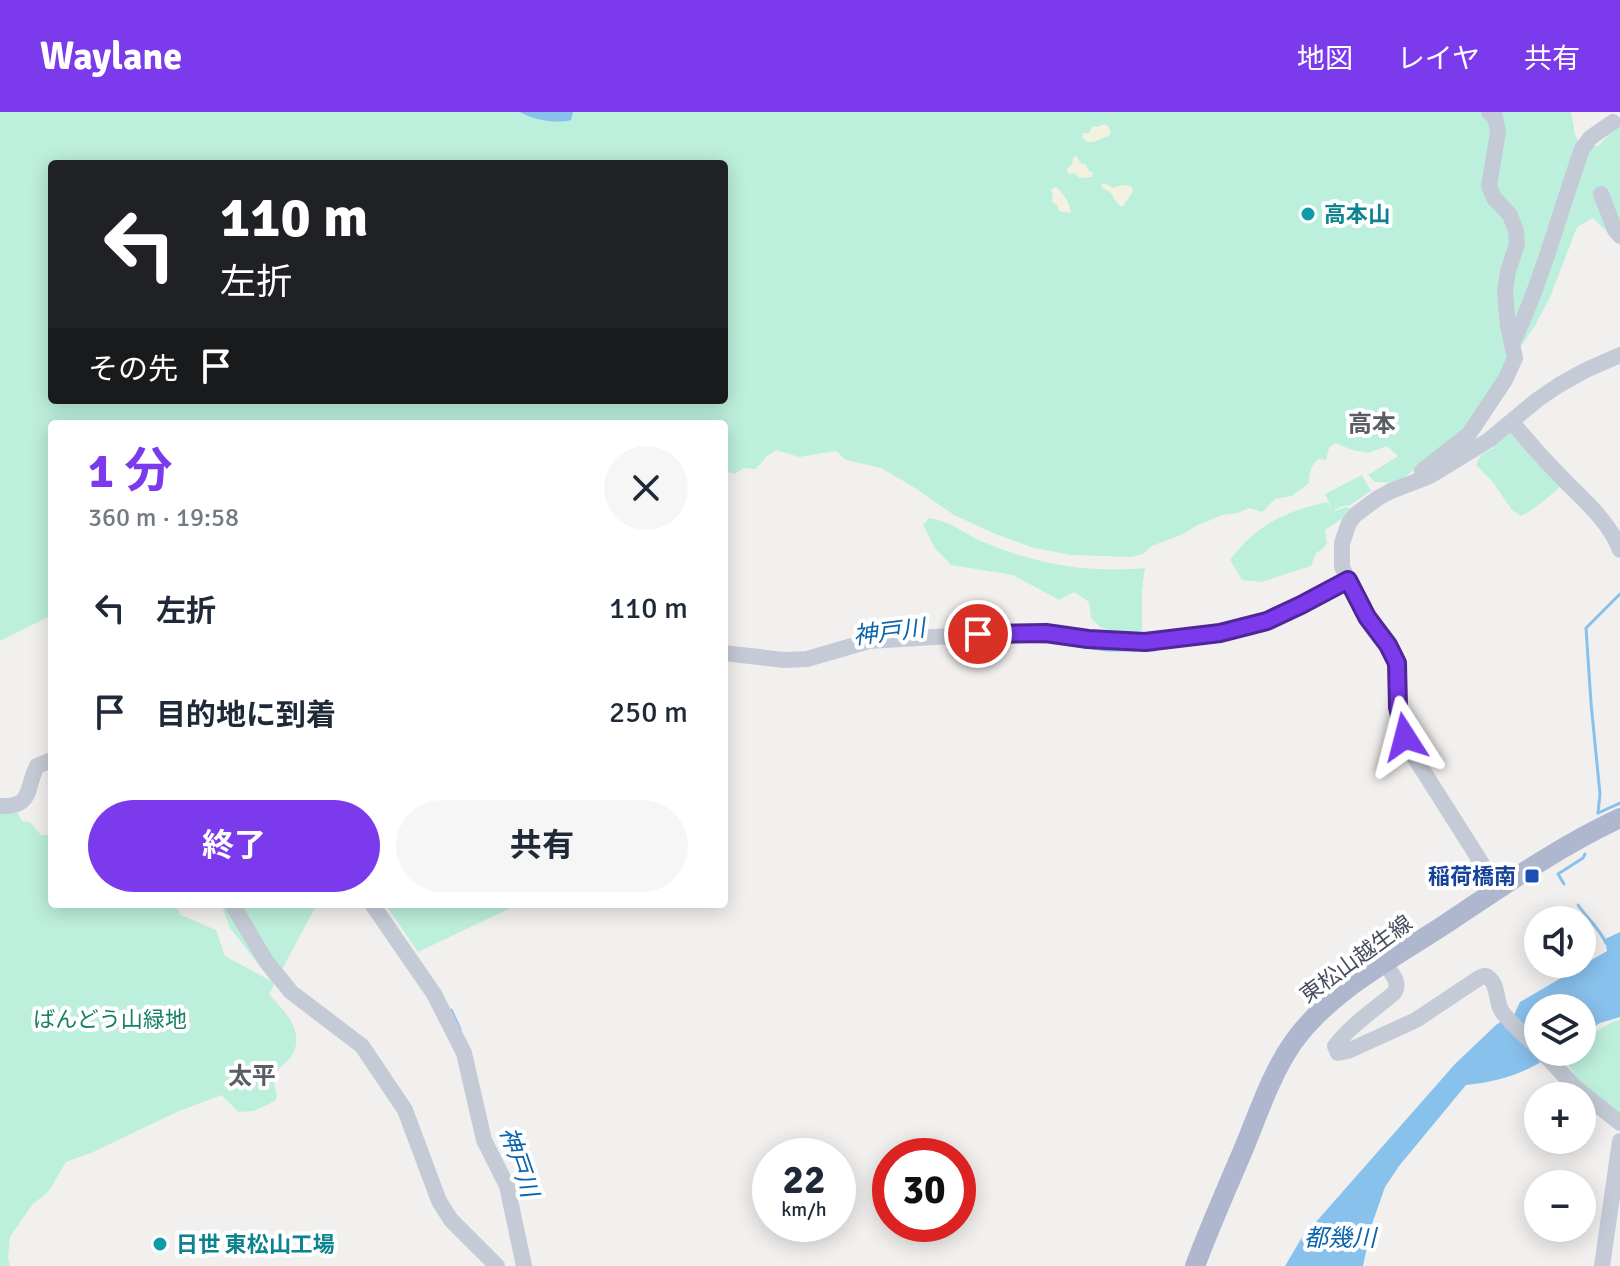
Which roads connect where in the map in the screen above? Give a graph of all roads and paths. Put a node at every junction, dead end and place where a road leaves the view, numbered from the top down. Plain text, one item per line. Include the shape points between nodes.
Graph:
1 (1489, 112) edge
2 (1613, 122) dead end
3 (1601, 194) dead end
4 (1620, 236) edge
5 (1512, 344) junction
6 (1620, 355) edge
7 (1512, 422) junction
8 (1411, 484) junction
9 (1620, 550) edge
10 (1348, 580) junction
11 (728, 653) edge
12 (48, 762) edge
13 (0, 806) edge
14 (1620, 818) edge
15 (1498, 889) junction
16 (375, 908) edge
17 (236, 911) edge
18 (1385, 964) junction
19 (1524, 1034) edge
20 (1555, 1066) edge
21 (1620, 1123) edge
22 (1620, 1141) edge
23 (497, 1266) edge
24 (524, 1266) edge
25 (1195, 1266) edge
26 (1602, 1266) edge

1 - 5 street via 1498,132 1489,186 1516,231 1505,293
2 - 5 street via 1582,149 1535,292
3 - 4 street
5 - 8 street via 1512,368 1469,434
6 - 7 street via 1559,385
7 - 8 street
7 - 9 street via 1595,512
8 - 10 street via 1378,498 1349,523 1341,555
10 - 11 street via 1267,621 1145,642 1000,633 869,641 807,659
10 - 15 street via 1397,663 1399,715 1408,747
12 - 13 street via 37,766 20,803
14 - 15 main road, 東松山越生線
15 - 18 main road, 東松山越生線
16 - 24 street via 434,994 464,1053 484,1140 507,1186
17 - 23 street via 291,992 362,1046 405,1110 439,1201
18 - 19 street via 1397,988 1335,1046 1338,1053 1416,1020 1483,976 1491,980 1503,1012
18 - 25 main road, 東松山越生線 via 1323,1009 1291,1046
20 - 21 street
22 - 26 street

